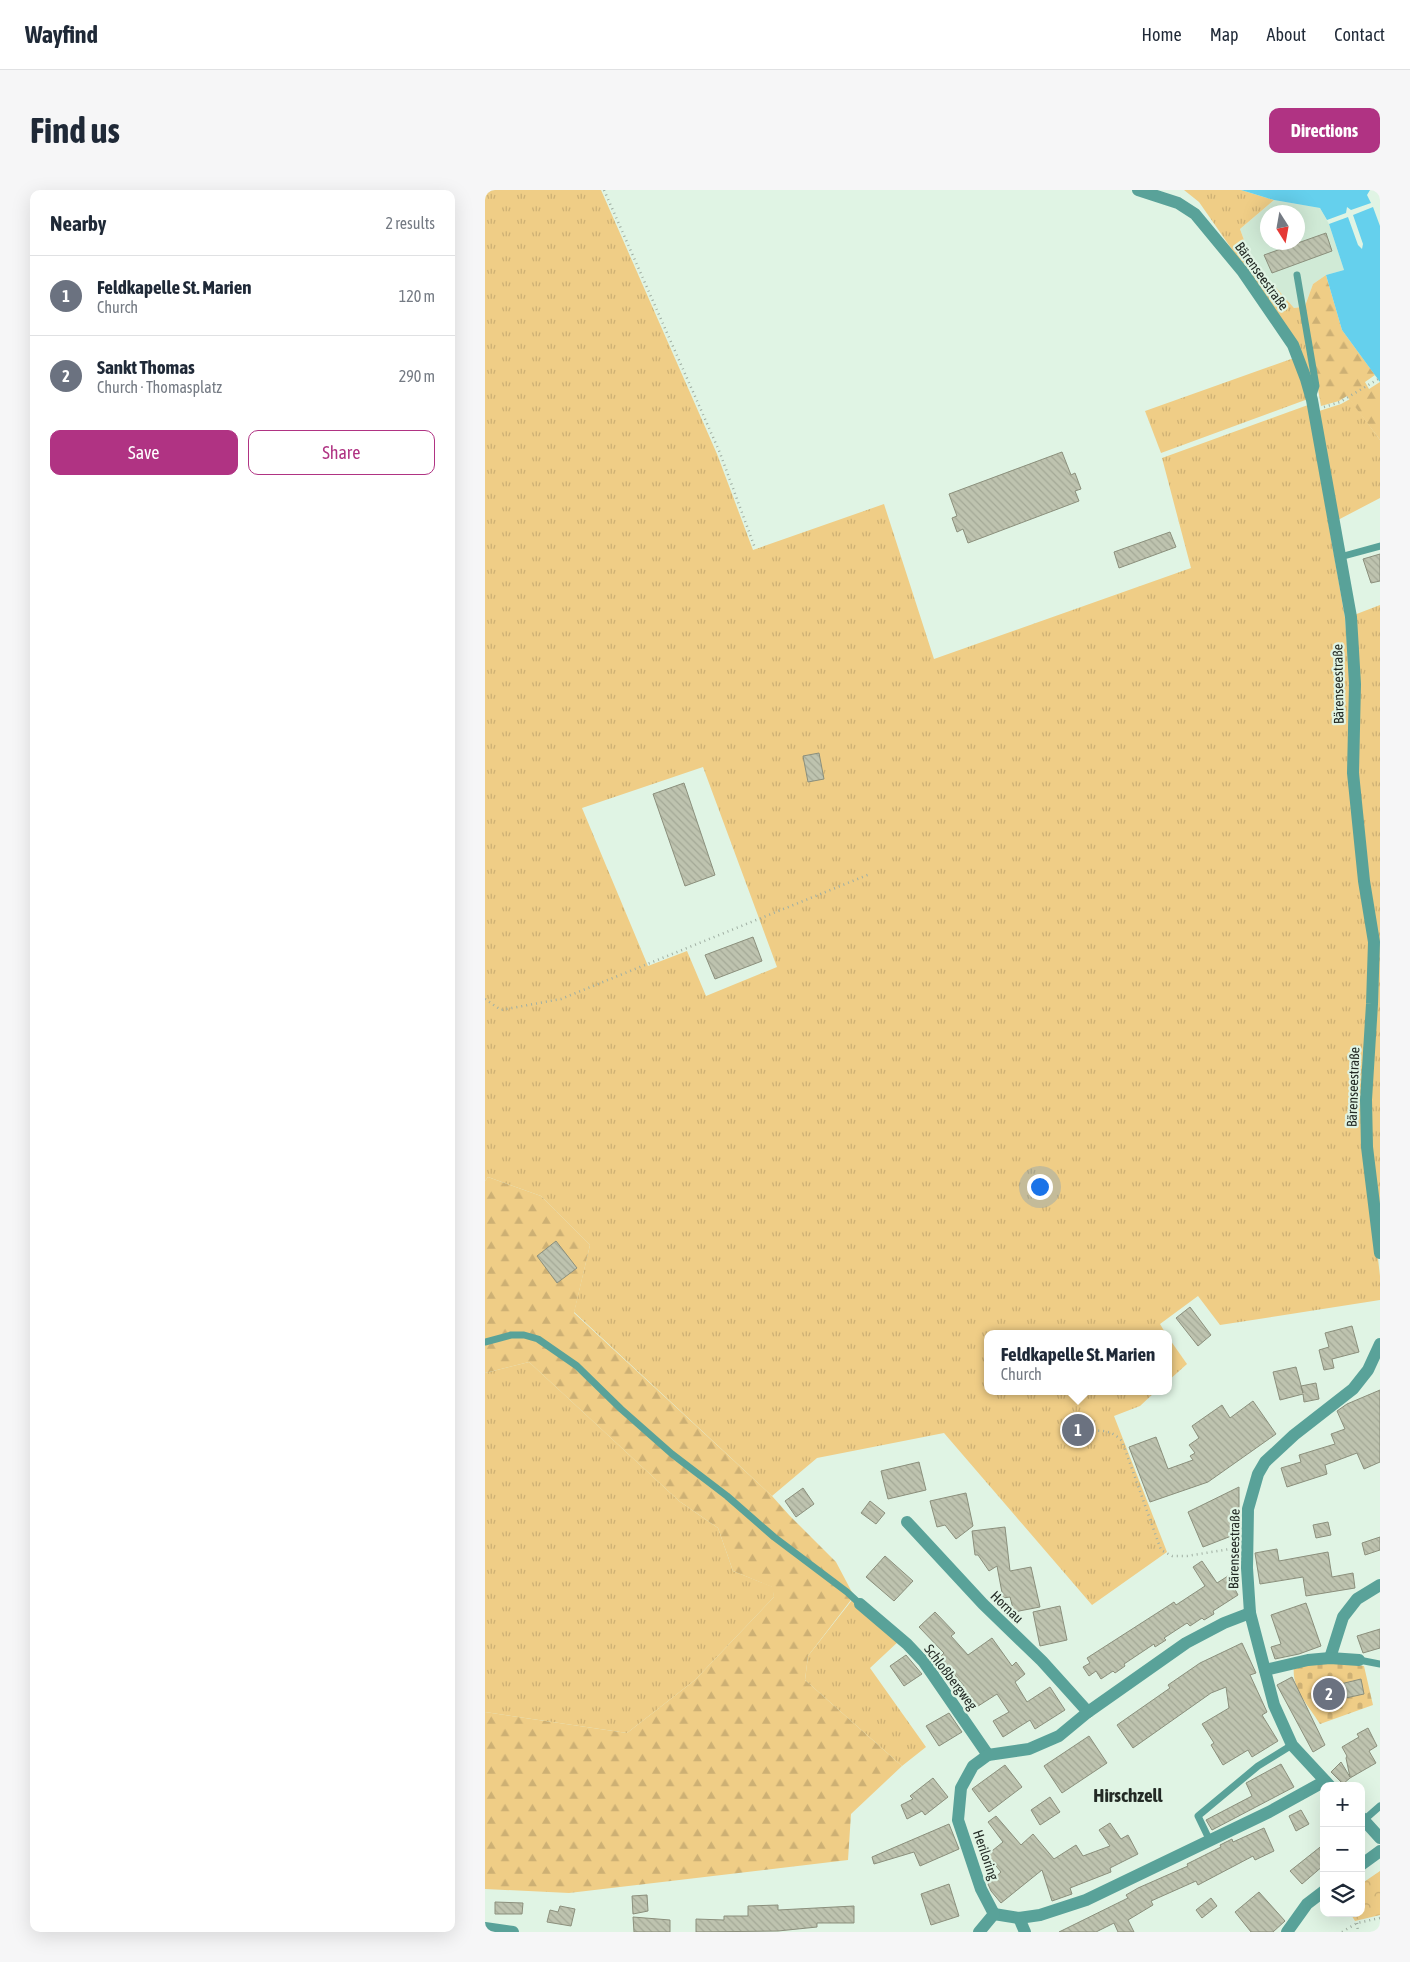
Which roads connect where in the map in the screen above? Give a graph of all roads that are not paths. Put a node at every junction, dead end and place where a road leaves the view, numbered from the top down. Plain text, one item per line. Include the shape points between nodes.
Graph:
1 (1137, 190) edge
2 (1297, 275) dead end
3 (1313, 405) junction
4 (1380, 546) edge
5 (1340, 557) junction
6 (1380, 1254) edge
7 (485, 1342) edge
8 (1380, 1344) edge
9 (907, 1522) dead end
10 (1380, 1585) edge
11 (860, 1604) joint
12 (1250, 1613) junction
13 (1330, 1658) junction
14 (1359, 1660) joint
15 (1380, 1664) edge
16 (1265, 1670) junction
17 (1088, 1712) junction
18 (1292, 1745) junction
19 (988, 1755) junction
20 (1326, 1782) edge
21 (1320, 1788) edge
22 (1380, 1806) edge
23 (1365, 1817) edge
24 (1365, 1821) edge
25 (1380, 1838) edge
26 (1210, 1841) junction
27 (1380, 1851) edge
28 (1365, 1862) edge
29 (1320, 1895) edge
30 (994, 1914) junction
31 (1019, 1918) junction
32 (485, 1928) edge
33 (513, 1932) edge
34 (979, 1932) edge
35 (1025, 1932) edge
36 (1287, 1932) edge

1 - 3 street, Bärenseestraße via 1178,203 1195,214 1243,272 1293,345
2 - 3 lane via 1316,386
3 - 5 street, Bärenseestraße
4 - 5 lane
5 - 6 street, Bärenseestraße via 1351,617 1355,684 1353,773 1374,942 1366,1100 1367,1146
7 - 11 lane via 524,1335 538,1339 577,1366 672,1454
8 - 12 street, Bärenseestraße via 1368,1370 1353,1388 1294,1435 1265,1462 1258,1474 1248,1509
9 - 17 street, Hornau
10 - 13 street via 1357,1599 1343,1617
11 - 19 street, Schloßbergweg via 924,1662
12 - 16 street, Bärenseestraße
12 - 17 street via 1186,1643
13 - 14 street
13 - 16 street
14 - 15 lane
16 - 18 street, Bärenseestraße via 1274,1705
17 - 19 street via 1059,1736 1029,1749
18 - 20 street, Bärenseestraße
18 - 26 lane via 1259,1766 1198,1816
19 - 30 street, Heriloring via 973,1766 961,1788 958,1820 981,1889
21 - 26 street
22 - 23 lane
24 - 25 street
26 - 31 street via 1086,1900 1041,1915
27 - 28 street
29 - 36 street via 1307,1904
30 - 31 street
30 - 34 street
31 - 35 street
32 - 33 street

